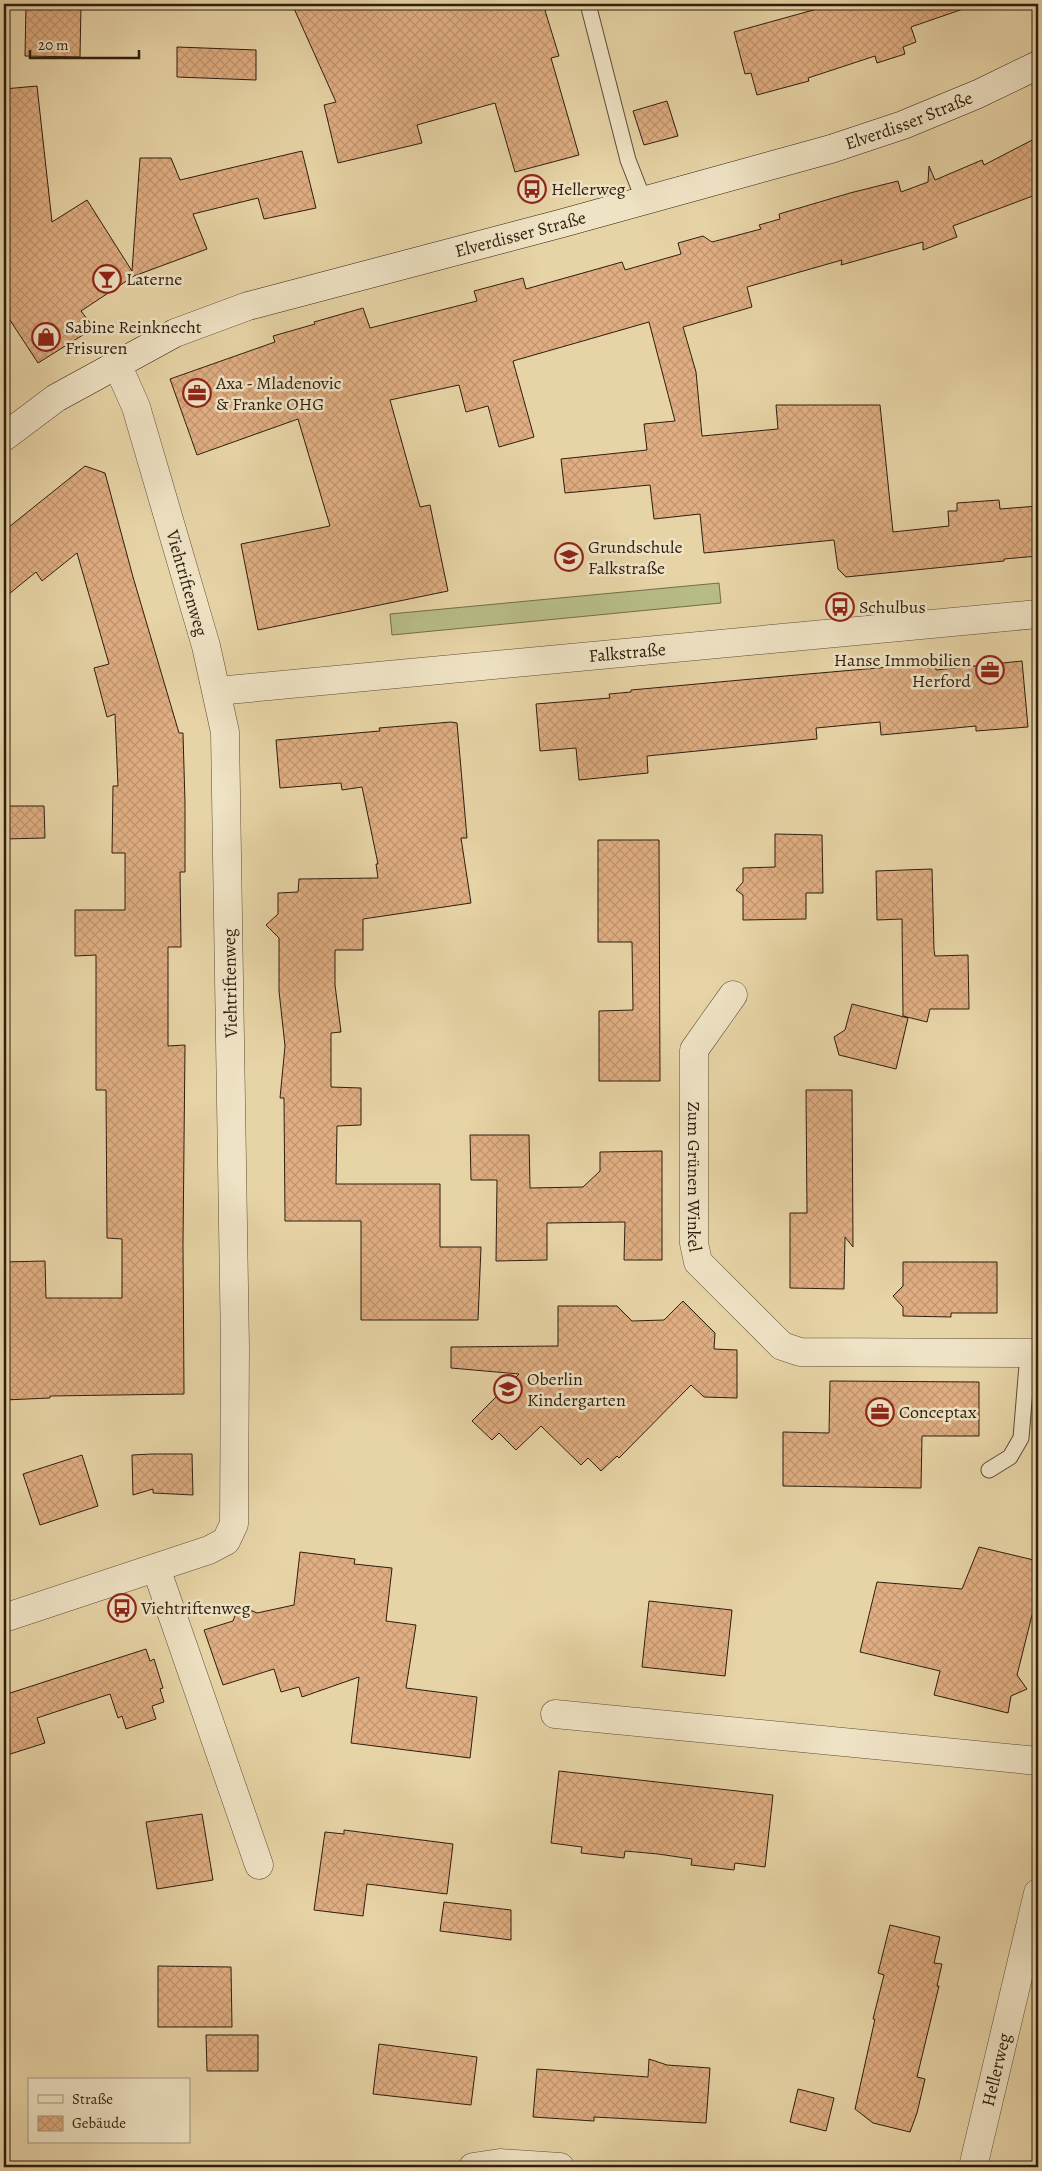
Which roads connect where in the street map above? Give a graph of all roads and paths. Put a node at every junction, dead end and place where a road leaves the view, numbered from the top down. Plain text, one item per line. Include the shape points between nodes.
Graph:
1 (588, 4) edge
2 (1038, 65) edge
3 (644, 201) junction
4 (117, 364) junction
5 (7, 427) edge
6 (1038, 614) edge
7 (217, 691) junction
8 (733, 995) dead end
9 (1033, 1353) edge
10 (989, 1470) dead end
11 (156, 1568) junction
12 (4, 1618) edge
13 (555, 1714) dead end
14 (1038, 1761) edge
15 (259, 1865) dead end
16 (1038, 1894) edge
17 (1029, 1973) edge
18 (473, 2167) edge
19 (560, 2167) edge
20 (973, 2167) edge

1 - 3 lane via 628,160
2 - 3 street, Elverdisser Straße via 903,125 831,149
3 - 4 street, Elverdisser Straße via 248,306 175,332
4 - 5 street, Elverdisser Straße
4 - 7 street, Viehtriftenweg via 136,407
6 - 7 street, Falkstraße
7 - 11 street, Viehtriftenweg via 225,732 235,1348 234,1524 226,1541 218,1546
8 - 9 street, Zum Grünen Winkel via 694,1050 694,1243 698,1262 782,1346 800,1352
9 - 10 lane via 1021,1438 1010,1457
11 - 12 street, Viehtriftenweg
11 - 15 street
13 - 14 street
16 - 17 street, Hellerweg
17 - 20 street, Hellerweg
18 - 19 street via 500,2163

